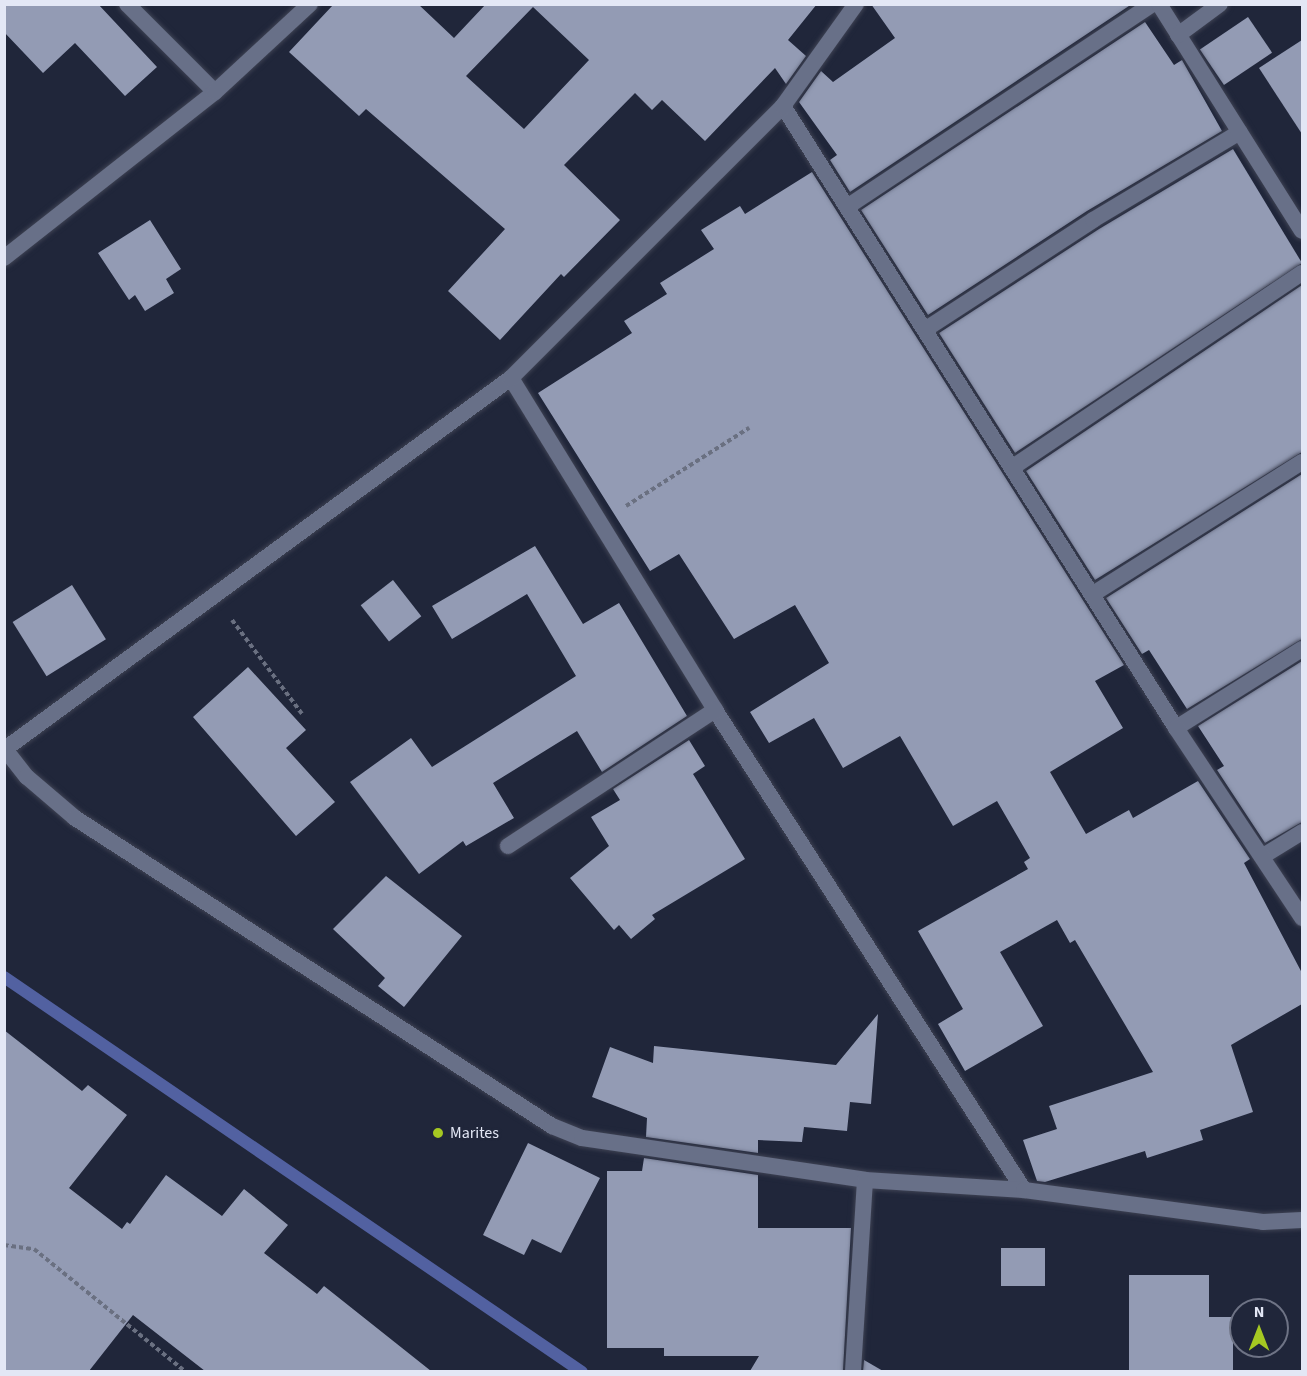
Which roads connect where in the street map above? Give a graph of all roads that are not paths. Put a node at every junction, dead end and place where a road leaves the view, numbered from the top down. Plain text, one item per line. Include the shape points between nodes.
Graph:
1 (127, 4) edge
2 (310, 4) edge
3 (856, 4) edge
4 (1152, 4) edge
5 (1159, 4) edge
6 (1220, 4) edge
7 (1179, 35) junction
8 (215, 92) junction
9 (783, 106) junction
10 (1240, 132) junction
11 (847, 207) junction
12 (1302, 231) edge
13 (4, 258) edge
14 (1302, 273) edge
15 (926, 329) junction
16 (511, 378) junction
17 (1302, 462) edge
18 (1013, 467) junction
19 (1093, 594) junction
20 (1302, 649) edge
21 (716, 710) junction
22 (1176, 728) junction
23 (5, 749) edge
24 (1302, 832) edge
25 (507, 846) dead end
26 (1263, 856) junction
27 (1302, 918) edge
28 (865, 1180) junction
29 (1024, 1190) junction
30 (1302, 1220) edge
31 (853, 1371) edge

1 - 8 street
2 - 8 street
3 - 9 street
4 - 11 street
5 - 7 street
6 - 7 street
7 - 10 street
8 - 13 street
9 - 11 street
9 - 16 street
10 - 12 street
10 - 15 street via 1093,220
11 - 15 street
14 - 18 street
15 - 18 street
16 - 21 street
16 - 23 street
17 - 19 street
18 - 19 street
19 - 22 street
20 - 22 street
21 - 25 street
21 - 29 street
22 - 26 street
23 - 28 street via 27,777 75,818 552,1126 610,1144
24 - 26 street
26 - 27 street
28 - 29 street
28 - 31 street
29 - 30 street via 1263,1222

